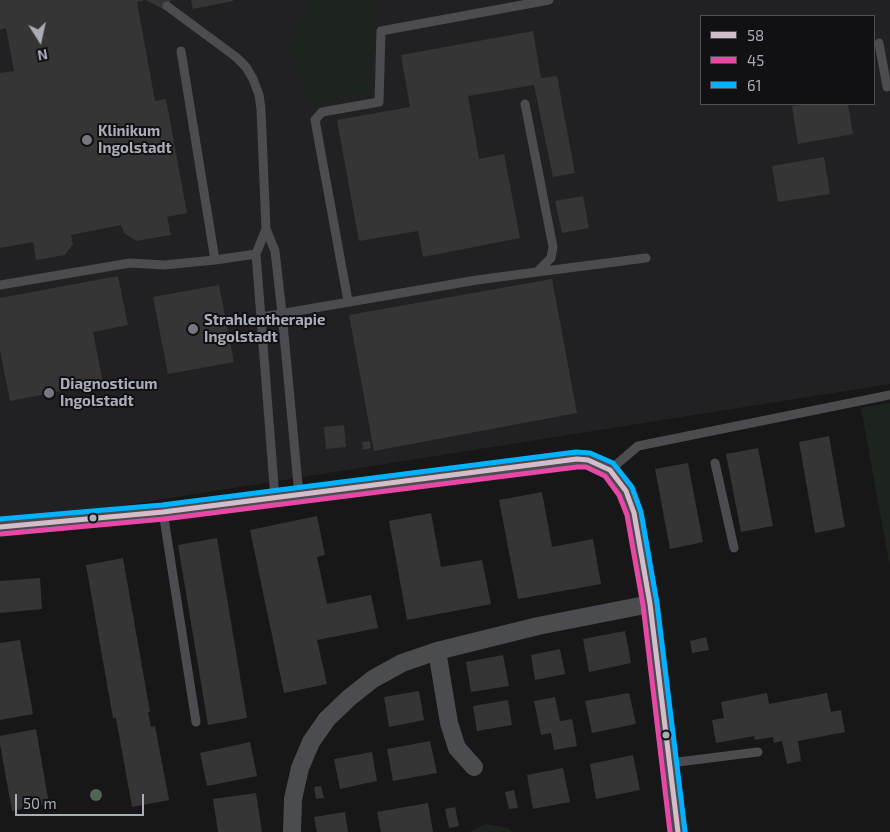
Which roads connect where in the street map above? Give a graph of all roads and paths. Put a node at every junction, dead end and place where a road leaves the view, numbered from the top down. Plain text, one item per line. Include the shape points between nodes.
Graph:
1 (549, 0) edge
2 (167, 6) dead end
3 (879, 43) dead end
4 (180, 51) dead end
5 (890, 86) edge
6 (525, 104) dead end
7 (266, 229) junction
8 (256, 254) junction
9 (551, 258) junction
10 (646, 258) dead end
11 (215, 260) junction
12 (559, 270) junction
13 (537, 272) junction
14 (0, 286) edge
15 (348, 301) junction
16 (282, 313) junction
17 (262, 317) junction
18 (890, 395) edge
19 (715, 463) dead end
20 (610, 470) junction
21 (299, 495) junction
22 (275, 498) junction
23 (163, 512) junction
24 (0, 527) edge
25 (734, 548) dead end
26 (650, 604) junction
27 (437, 651) junction
28 (196, 722) dead end
29 (758, 752) dead end
30 (670, 763) junction
31 (474, 768) dead end
32 (292, 832) edge
33 (678, 832) edge

1 - 15 lane via 381,31 379,102 322,112 315,120
2 - 7 lane via 236,57 253,79 261,109
3 - 5 lane via 887,87
4 - 11 lane
6 - 9 lane via 553,247
7 - 8 lane
7 - 16 lane via 274,251
8 - 11 lane
8 - 17 lane
9 - 12 lane
9 - 13 lane
10 - 12 lane
11 - 14 lane via 164,266 130,263
12 - 13 lane
13 - 15 lane
15 - 16 lane
16 - 17 lane
16 - 21 lane
17 - 22 lane
18 - 20 lane via 638,446
19 - 25 lane
20 - 21 street via 576,458
20 - 26 street via 626,491 634,513
21 - 22 street
22 - 23 street
23 - 24 street
23 - 28 lane
26 - 27 street via 538,626
26 - 30 street
27 - 31 street via 457,748
27 - 32 street via 402,663 373,679 327,719 311,742 300,768 293,799
29 - 30 lane
30 - 33 street

